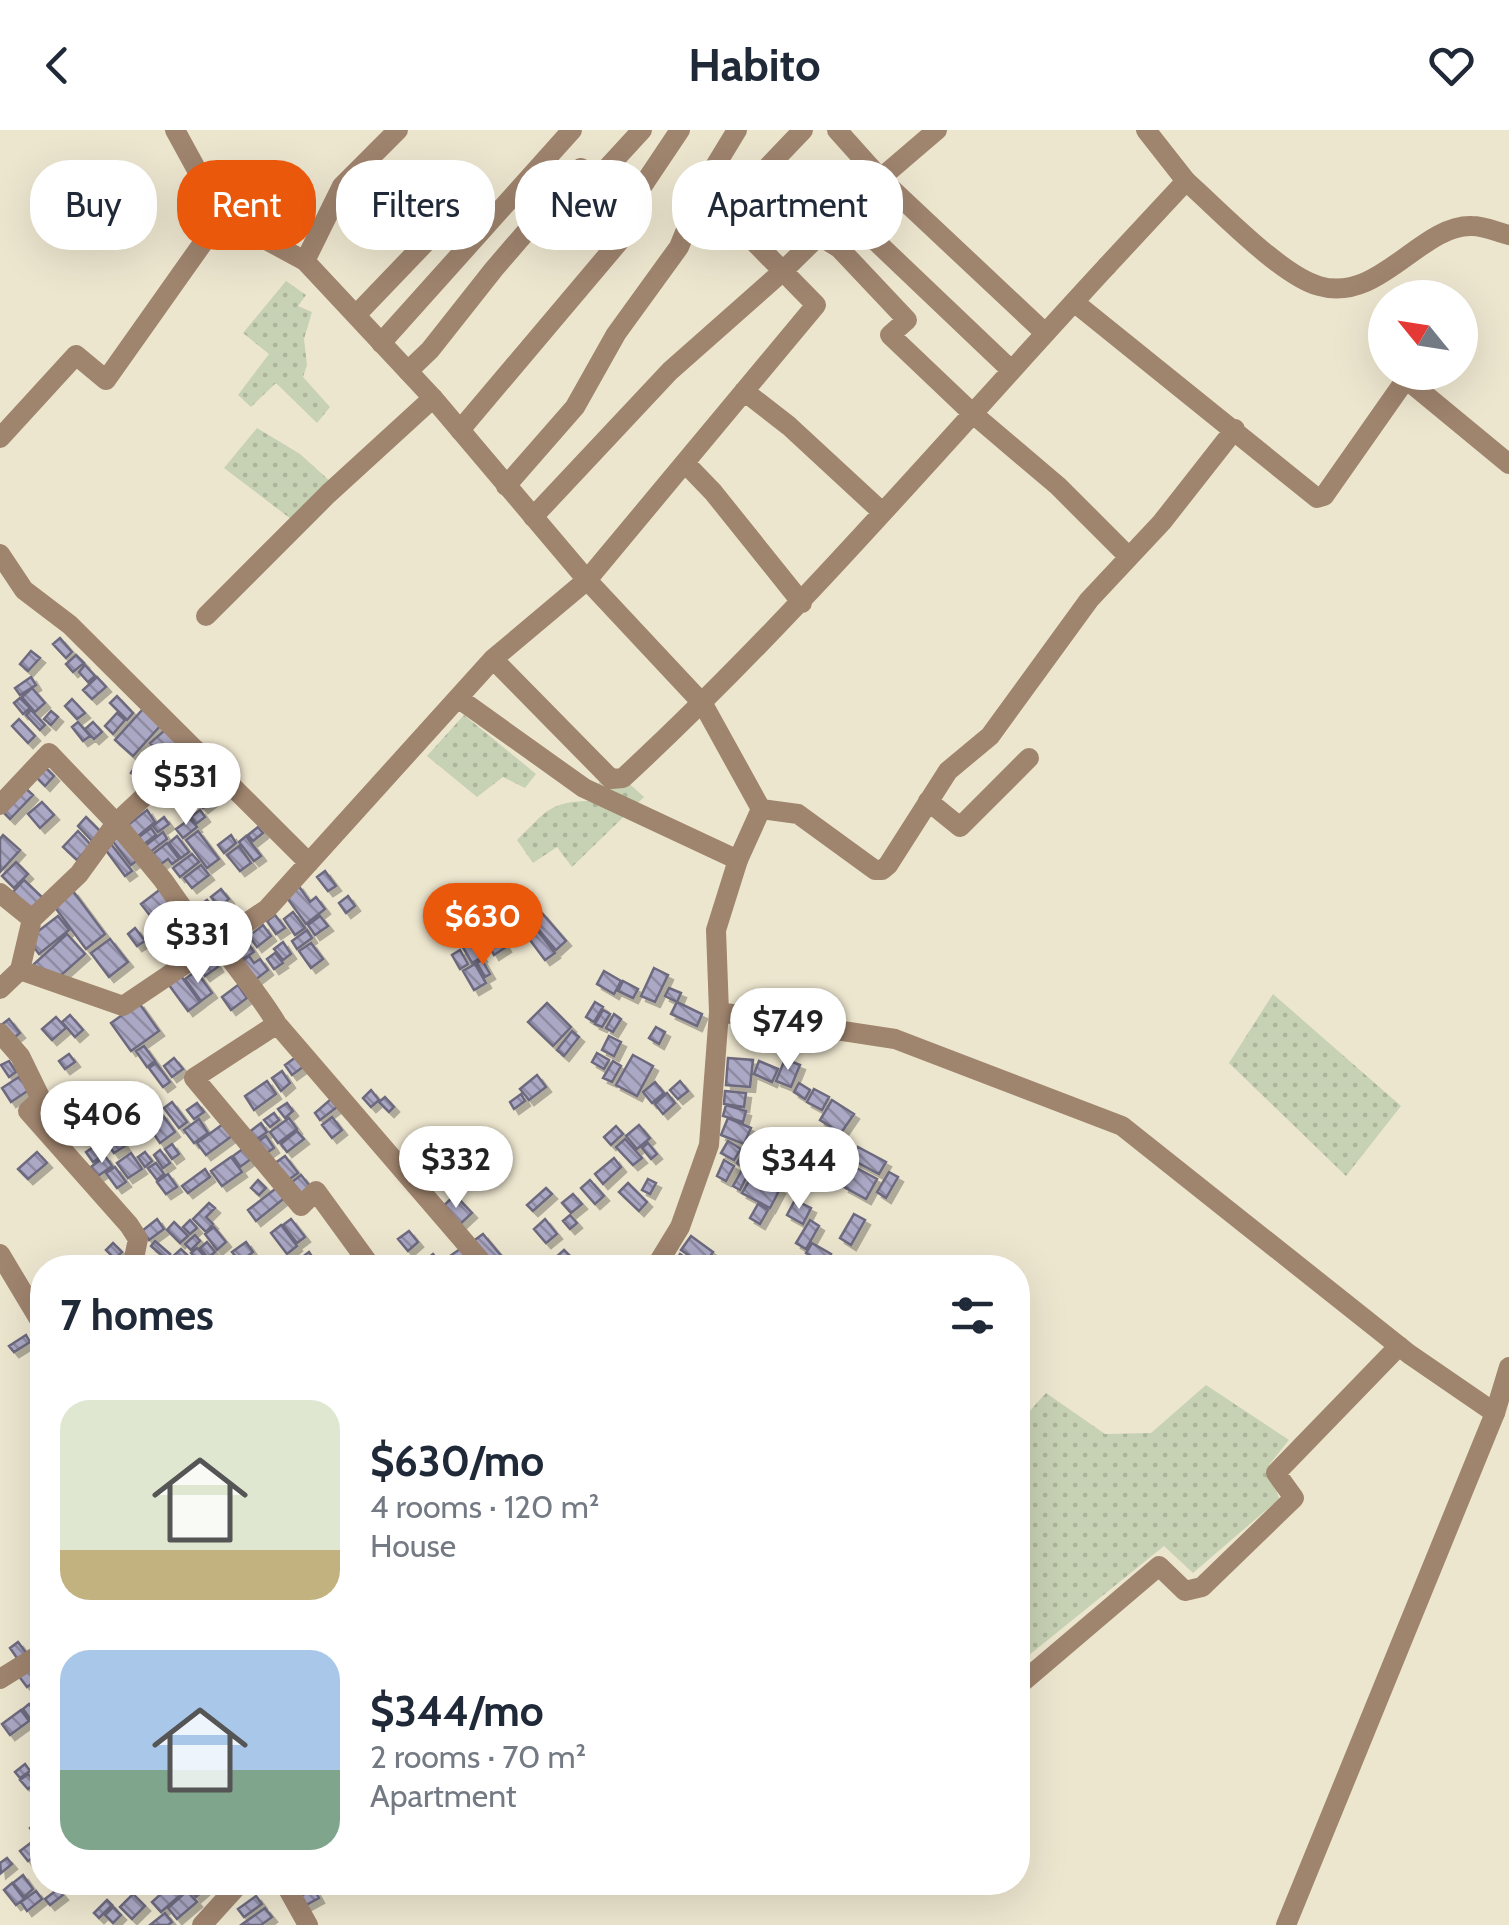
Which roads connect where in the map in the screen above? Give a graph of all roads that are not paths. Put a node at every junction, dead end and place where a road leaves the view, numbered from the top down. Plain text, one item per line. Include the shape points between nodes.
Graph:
1 (175, 130) edge
2 (398, 130) edge
3 (572, 130) edge
4 (642, 130) edge
5 (680, 130) edge
6 (737, 130) edge
7 (803, 130) edge
8 (837, 130) edge
9 (937, 130) edge
10 (1146, 130) edge
11 (191, 160) edge
12 (864, 160) edge
13 (901, 160) edge
14 (1186, 181) junction
15 (903, 200) edge
16 (1509, 235) edge
17 (198, 250) edge
18 (285, 250) edge
19 (418, 250) edge
20 (804, 250) edge
21 (841, 250) edge
22 (886, 250) edge
23 (304, 260) junction
24 (783, 272) junction
25 (1074, 302) junction
26 (356, 315) junction
27 (1045, 333) junction
28 (381, 343) junction
29 (1011, 370) junction
30 (408, 371) junction
31 (744, 391) junction
32 (433, 398) junction
33 (972, 413) junction
34 (460, 430) junction
35 (1234, 430) junction
36 (0, 438) edge
37 (686, 464) junction
38 (1509, 464) edge
39 (506, 486) junction
40 (881, 512) junction
41 (533, 517) junction
42 (0, 554) edge
43 (1128, 556) junction
44 (588, 580) junction
45 (802, 603) junction
46 (206, 616) dead end
47 (493, 660) junction
48 (458, 698) junction
49 (702, 704) junction
50 (195, 749) junction
51 (1029, 758) dead end
52 (928, 801) junction
53 (0, 804) edge
54 (761, 809) junction
55 (116, 823) junction
56 (738, 860) junction
57 (309, 863) junction
58 (0, 893) edge
59 (32, 919) junction
60 (214, 944) junction
61 (20, 970) junction
62 (0, 989) edge
63 (719, 1012) junction
64 (277, 1024) junction
65 (0, 1033) edge
66 (0, 1254) edge
67 (135, 1255) edge
68 (363, 1255) edge
69 (475, 1255) edge
70 (664, 1255) edge
71 (30, 1304) edge
72 (1399, 1346) junction
73 (1509, 1367) edge
74 (1506, 1392) edge
75 (1495, 1413) junction
76 (30, 1661) edge
77 (1030, 1676) edge
78 (0, 1680) edge
79 (229, 1895) edge
80 (291, 1895) edge
81 (202, 1925) edge
82 (308, 1925) edge
83 (1286, 1925) edge

1 - 11 street
2 - 23 street via 342,186
3 - 28 street
4 - 30 street via 597,179 582,168
5 - 34 street via 617,224 622,237
6 - 39 street via 706,181 679,247 574,407
7 - 24 street via 724,212
8 - 12 street
9 - 13 street
10 - 14 street
14 - 16 street via 1283,266 1320,287 1362,286 1436,237 1469,225
14 - 25 street
15 - 27 street
17 - 36 street via 106,380 76,355
18 - 23 street
19 - 26 street
20 - 24 street
21 - 33 street via 906,320 890,335
22 - 29 street
23 - 26 street
24 - 31 street via 816,305
24 - 41 street via 670,371
25 - 27 street
25 - 35 street
26 - 28 street
27 - 29 street
28 - 30 street
29 - 33 street
30 - 32 street
31 - 37 street
31 - 40 street
32 - 34 street
32 - 46 street
33 - 40 street
33 - 43 street
34 - 39 street
35 - 38 street via 1321,498 1406,379
35 - 43 street
37 - 44 street
37 - 45 street
39 - 41 street
40 - 45 street
41 - 44 street
42 - 50 street via 24,590 70,624
43 - 52 street via 990,736 948,771
44 - 47 street
44 - 49 street
45 - 49 street
47 - 48 street
47 - 49 street via 610,779 623,778
48 - 56 street via 584,788
48 - 57 street
49 - 54 street
50 - 55 street
50 - 57 street
51 - 52 street via 960,828
52 - 54 street via 882,870 798,814
53 - 55 street via 49,753
54 - 56 street
55 - 59 street via 79,874
55 - 60 street
56 - 63 street via 716,930
57 - 60 street via 267,908
58 - 59 street
59 - 61 street
60 - 61 street via 123,1006
60 - 64 street
61 - 62 street
63 - 70 street via 710,1145
63 - 72 street via 895,1039 1122,1126
64 - 68 street via 194,1078 301,1206 316,1191
64 - 69 street
65 - 67 street via 41,1099 28,1111 129,1225 138,1239
66 - 71 street
72 - 75 street
72 - 77 street via 1276,1473 1294,1498 1202,1587 1185,1591 1158,1566
73 - 74 street
74 - 75 street
75 - 83 street
76 - 78 street
79 - 81 street
80 - 82 street

